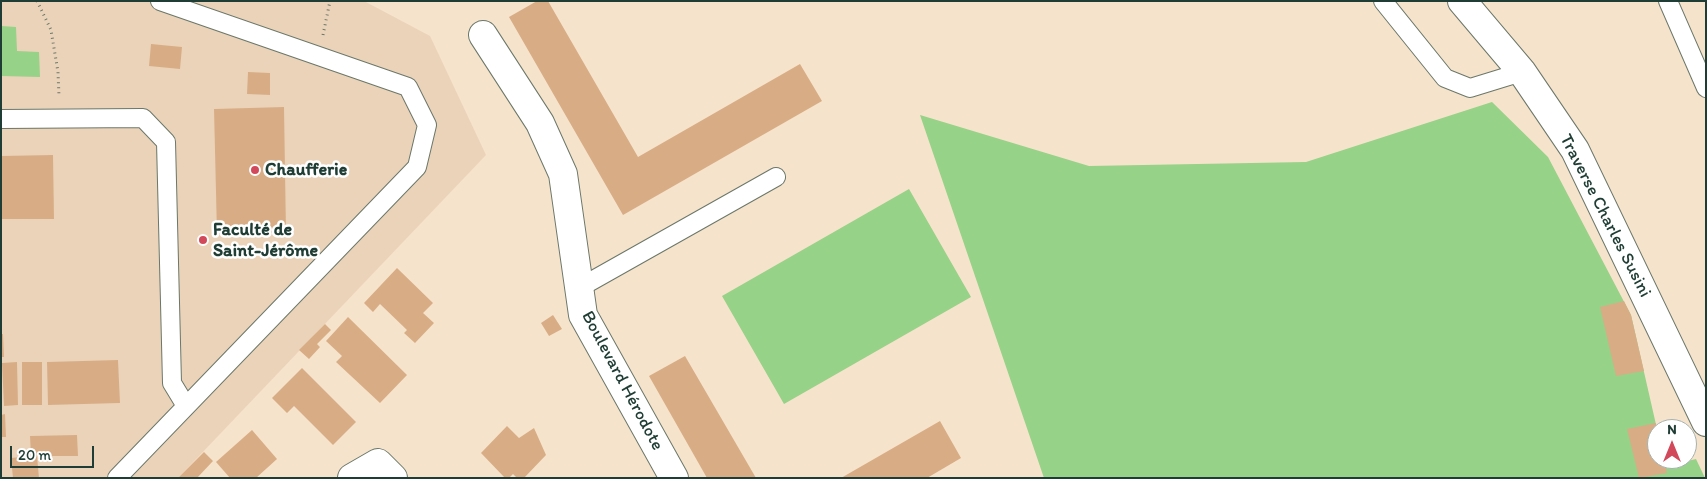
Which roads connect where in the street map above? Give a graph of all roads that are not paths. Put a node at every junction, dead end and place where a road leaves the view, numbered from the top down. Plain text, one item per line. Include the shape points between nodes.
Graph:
1 (160, 1) edge
2 (1383, 1) edge
3 (1462, 1) edge
4 (1668, 1) edge
5 (483, 35) dead end
6 (1698, 51) edge
7 (1522, 72) junction
8 (1706, 88) edge
9 (1, 119) edge
10 (776, 177) dead end
11 (579, 288) junction
12 (186, 406) junction
13 (1706, 422) edge
14 (117, 478) edge
15 (352, 478) edge
16 (393, 478) edge
17 (674, 478) edge

1 - 12 lane via 408,87 426,125 417,167
2 - 7 lane via 1445,78 1470,88
3 - 7 street, Traverse Charles Susini
4 - 6 lane
5 - 11 street, Boulevard Hérodote via 540,124 563,174
6 - 8 lane
7 - 13 street, Traverse Charles Susini via 1575,150
9 - 12 lane via 143,118 166,142 172,383
10 - 11 lane
11 - 17 street, Boulevard Hérodote via 583,315
12 - 14 lane
15 - 16 street via 378,463

